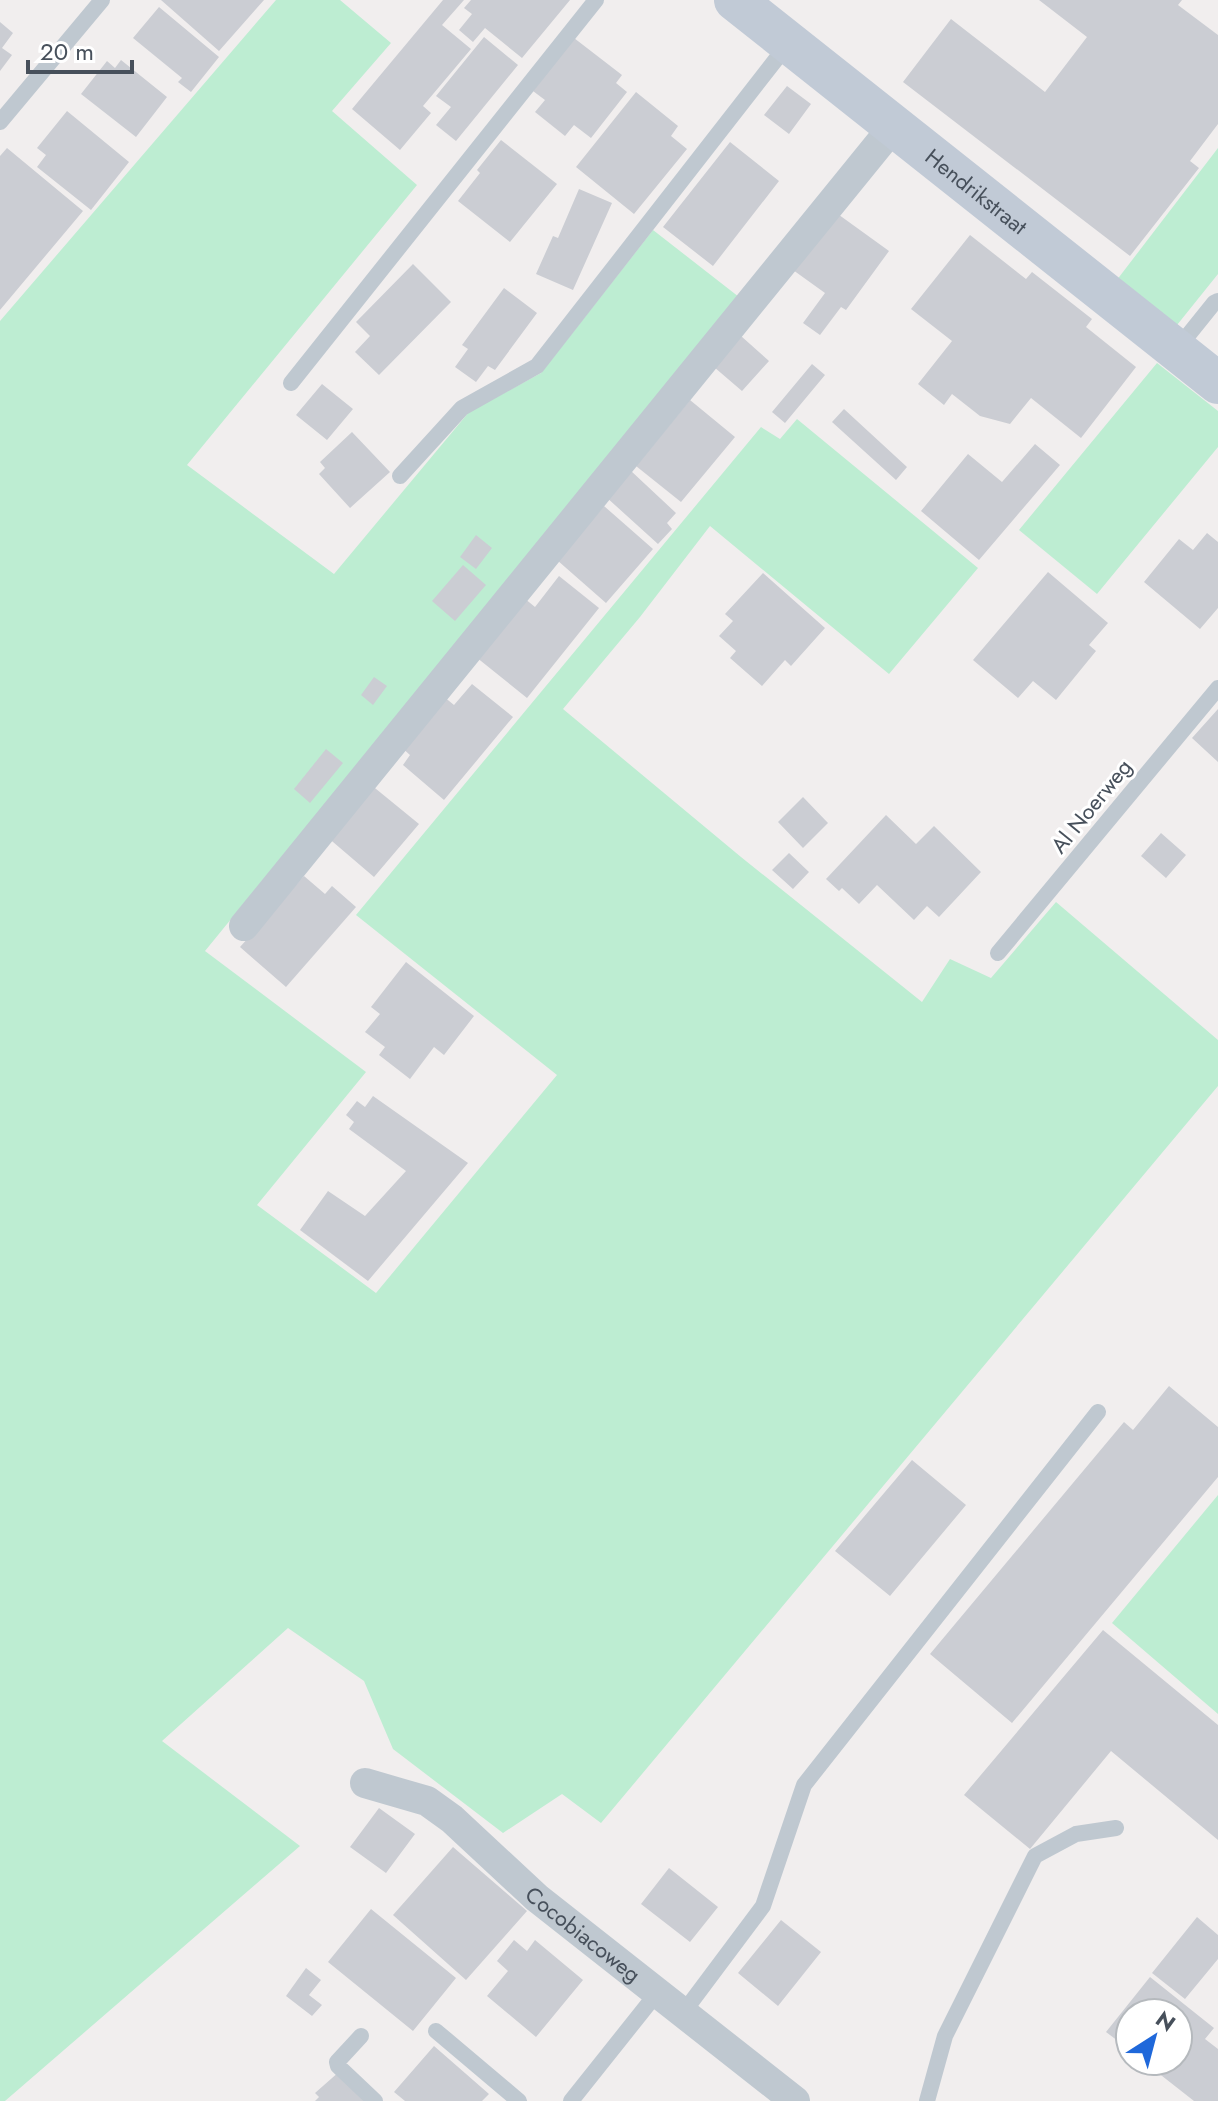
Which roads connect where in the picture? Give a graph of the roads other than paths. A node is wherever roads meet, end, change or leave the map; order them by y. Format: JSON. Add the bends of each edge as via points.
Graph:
{"nodes":[{"id":1,"x":102,"y":0,"type":"edge"},
{"id":2,"x":596,"y":0,"type":"edge"},
{"id":3,"x":735,"y":0,"type":"edge"},
{"id":4,"x":789,"y":43,"type":"junction"},
{"id":5,"x":0,"y":122,"type":"edge"},
{"id":6,"x":893,"y":127,"type":"junction"},
{"id":7,"x":1218,"y":301,"type":"edge"},
{"id":8,"x":1176,"y":350,"type":"junction"},
{"id":9,"x":291,"y":383,"type":"dead end"},
{"id":10,"x":1218,"y":383,"type":"edge"},
{"id":11,"x":400,"y":476,"type":"dead end"},
{"id":12,"x":1218,"y":688,"type":"edge"},
{"id":13,"x":244,"y":926,"type":"dead end"},
{"id":14,"x":998,"y":953,"type":"dead end"},
{"id":15,"x":1098,"y":1412,"type":"dead end"},
{"id":16,"x":365,"y":1783,"type":"dead end"},
{"id":17,"x":1116,"y":1828,"type":"dead end"},
{"id":18,"x":657,"y":1993,"type":"junction"},
{"id":19,"x":683,"y":2013,"type":"junction"},
{"id":20,"x":436,"y":2031,"type":"dead end"},
{"id":21,"x":361,"y":2036,"type":"dead end"},
{"id":22,"x":375,"y":2101,"type":"edge"},
{"id":23,"x":519,"y":2101,"type":"edge"},
{"id":24,"x":571,"y":2101,"type":"edge"},
{"id":25,"x":795,"y":2101,"type":"edge"},
{"id":26,"x":927,"y":2101,"type":"edge"}],
"edges":[{"from":1,"to":5,"type":"lane"},
{"from":2,"to":9,"type":"lane"},
{"from":3,"to":4,"type":"street","name":"Hendrikstraat"},
{"from":4,"to":6,"type":"street","name":"Hendrikstraat"},
{"from":4,"to":11,"type":"lane","via":[[537,366],[462,408]]},
{"from":6,"to":8,"type":"street","name":"Hendrikstraat"},
{"from":6,"to":13,"type":"street"},
{"from":7,"to":8,"type":"lane"},
{"from":8,"to":10,"type":"street","name":"Hendrikstraat"},
{"from":12,"to":14,"type":"lane","name":"Al Noerweg"},
{"from":15,"to":19,"type":"lane","via":[[804,1785],[763,1906]]},
{"from":16,"to":18,"type":"street","name":"Cocobiacoweg","via":[[427,1801]]},
{"from":17,"to":26,"type":"lane","via":[[1076,1834],[1035,1856],[945,2036]]},
{"from":18,"to":19,"type":"street","name":"Cocobiacoweg"},
{"from":18,"to":24,"type":"lane"},
{"from":19,"to":25,"type":"street","name":"Cocobiacoweg"},
{"from":20,"to":23,"type":"lane"},
{"from":21,"to":22,"type":"lane","via":[[337,2062]]}]}
